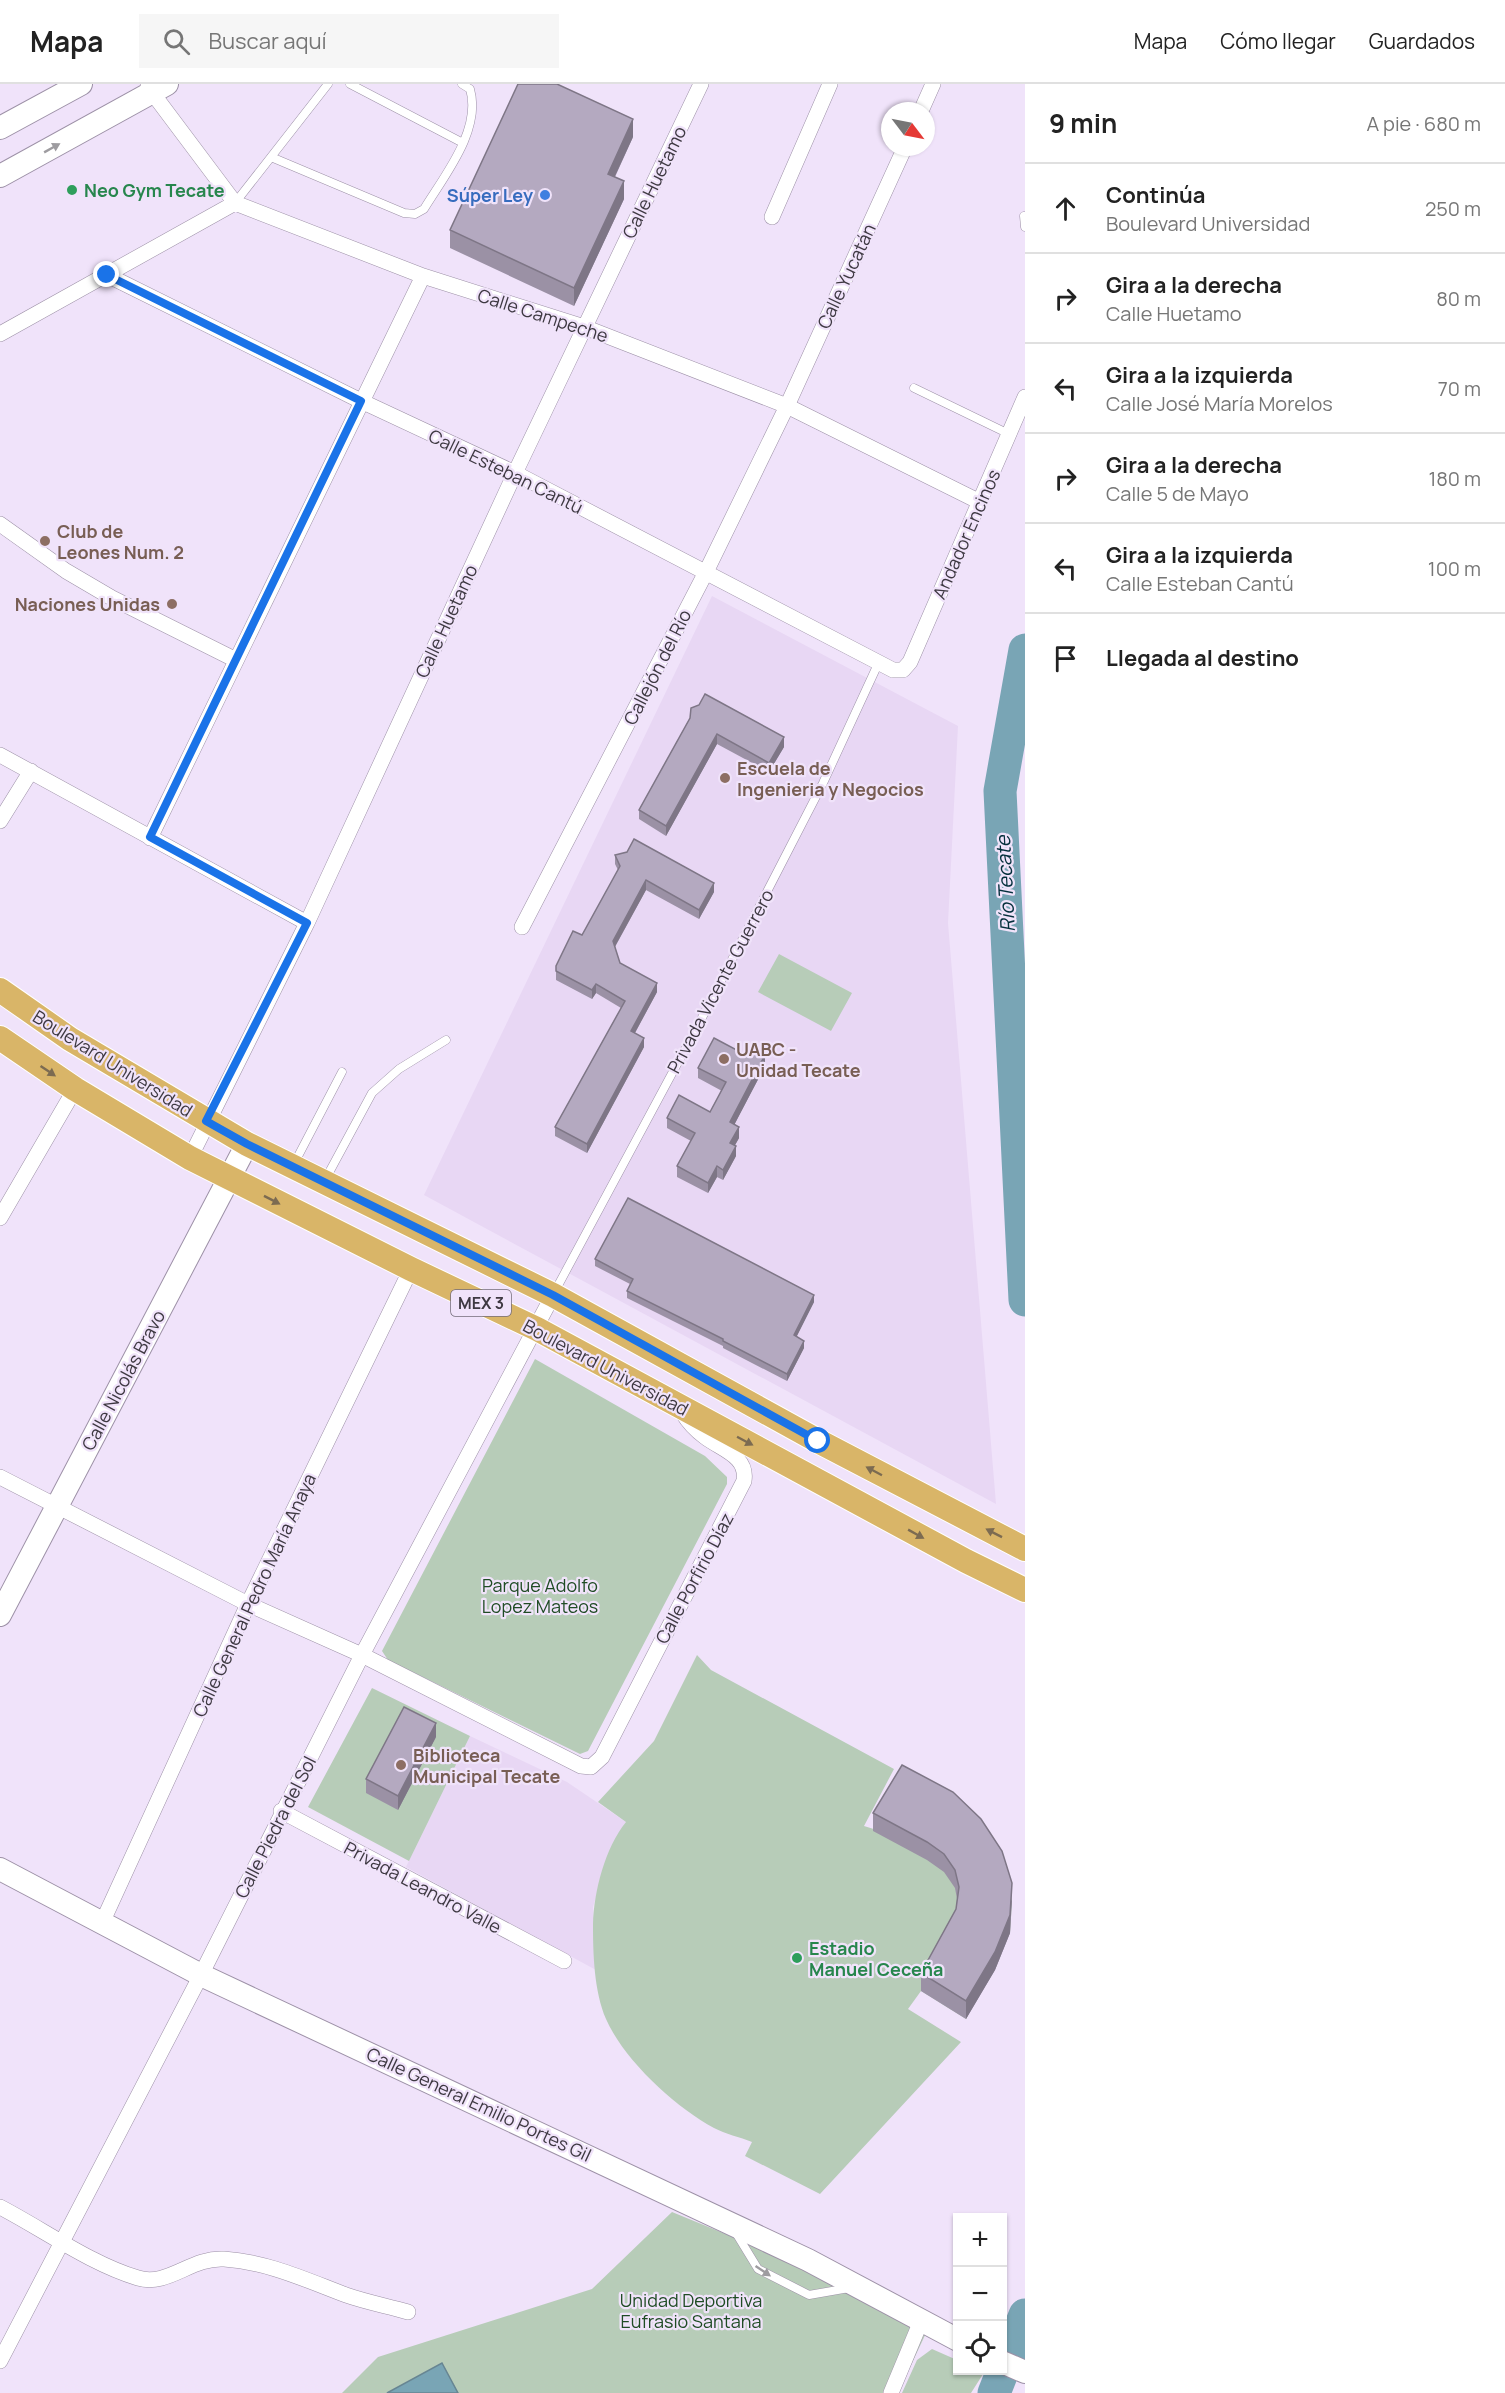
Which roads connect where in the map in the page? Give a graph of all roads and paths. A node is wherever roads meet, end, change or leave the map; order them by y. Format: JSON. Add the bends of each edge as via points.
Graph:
{"nodes":[{"id":1,"x":81,"y":84,"type":"edge"},
{"id":2,"x":328,"y":84,"type":"edge"},
{"id":3,"x":350,"y":84,"type":"edge"},
{"id":4,"x":462,"y":84,"type":"edge"},
{"id":5,"x":701,"y":84,"type":"edge"},
{"id":6,"x":830,"y":84,"type":"edge"},
{"id":7,"x":933,"y":84,"type":"edge"},
{"id":8,"x":155,"y":87,"type":"edge"},
{"id":9,"x":925,"y":102,"type":"edge"},
{"id":10,"x":0,"y":128,"type":"edge"},
{"id":11,"x":463,"y":143,"type":"junction"},
{"id":12,"x":901,"y":156,"type":"edge"},
{"id":13,"x":271,"y":157,"type":"junction"},
{"id":14,"x":0,"y":176,"type":"edge"},
{"id":15,"x":235,"y":203,"type":"junction"},
{"id":16,"x":1024,"y":216,"type":"edge"},
{"id":17,"x":772,"y":217,"type":"dead end"},
{"id":18,"x":1025,"y":226,"type":"edge"},
{"id":19,"x":107,"y":275,"type":"junction"},
{"id":20,"x":423,"y":276,"type":"junction"},
{"id":21,"x":584,"y":327,"type":"junction"},
{"id":22,"x":0,"y":334,"type":"edge"},
{"id":23,"x":914,"y":388,"type":"dead end"},
{"id":24,"x":1025,"y":397,"type":"edge"},
{"id":25,"x":361,"y":401,"type":"junction"},
{"id":26,"x":787,"y":406,"type":"junction"},
{"id":27,"x":1009,"y":434,"type":"junction"},
{"id":28,"x":515,"y":473,"type":"junction"},
{"id":29,"x":980,"y":502,"type":"junction"},
{"id":30,"x":0,"y":524,"type":"edge"},
{"id":31,"x":706,"y":572,"type":"junction"},
{"id":32,"x":236,"y":660,"type":"junction"},
{"id":33,"x":878,"y":664,"type":"junction"},
{"id":34,"x":903,"y":670,"type":"joint"},
{"id":35,"x":0,"y":755,"type":"edge"},
{"id":36,"x":31,"y":771,"type":"junction"},
{"id":37,"x":0,"y":821,"type":"edge"},
{"id":38,"x":150,"y":837,"type":"junction"},
{"id":39,"x":307,"y":923,"type":"junction"},
{"id":40,"x":522,"y":927,"type":"dead end"},
{"id":41,"x":0,"y":990,"type":"edge"},
{"id":42,"x":0,"y":1038,"type":"edge"},
{"id":43,"x":446,"y":1040,"type":"dead end"},
{"id":44,"x":342,"y":1072,"type":"dead end"},
{"id":45,"x":75,"y":1089,"type":"junction"},
{"id":46,"x":206,"y":1121,"type":"junction"},
{"id":47,"x":247,"y":1144,"type":"junction"},
{"id":48,"x":190,"y":1158,"type":"junction"},
{"id":49,"x":292,"y":1166,"type":"junction"},
{"id":50,"x":230,"y":1179,"type":"junction"},
{"id":51,"x":324,"y":1182,"type":"junction"},
{"id":52,"x":0,"y":1218,"type":"edge"},
{"id":53,"x":411,"y":1269,"type":"junction"},
{"id":54,"x":553,"y":1295,"type":"junction"},
{"id":55,"x":537,"y":1329,"type":"junction"},
{"id":56,"x":676,"y":1404,"type":"junction"},
{"id":57,"x":0,"y":1477,"type":"edge"},
{"id":58,"x":57,"y":1506,"type":"junction"},
{"id":59,"x":1025,"y":1549,"type":"edge"},
{"id":60,"x":1025,"y":1590,"type":"edge"},
{"id":61,"x":248,"y":1604,"type":"junction"},
{"id":62,"x":0,"y":1615,"type":"edge"},
{"id":63,"x":362,"y":1655,"type":"junction"},
{"id":64,"x":281,"y":1811,"type":"junction"},
{"id":65,"x":0,"y":1869,"type":"edge"},
{"id":66,"x":102,"y":1923,"type":"junction"},
{"id":67,"x":564,"y":1961,"type":"dead end"},
{"id":68,"x":201,"y":1976,"type":"junction"},
{"id":69,"x":0,"y":2208,"type":"edge"},
{"id":70,"x":731,"y":2224,"type":"junction"},
{"id":71,"x":61,"y":2241,"type":"junction"},
{"id":72,"x":856,"y":2286,"type":"junction"},
{"id":73,"x":408,"y":2312,"type":"dead end"},
{"id":74,"x":921,"y":2321,"type":"junction"},
{"id":75,"x":953,"y":2338,"type":"edge"},
{"id":76,"x":0,"y":2361,"type":"edge"},
{"id":77,"x":1007,"y":2364,"type":"edge"},
{"id":78,"x":1025,"y":2372,"type":"edge"},
{"id":79,"x":891,"y":2393,"type":"edge"}],
"edges":[{"from":1,"to":10,"type":"street"},
{"from":2,"to":13,"type":"lane"},
{"from":3,"to":11,"type":"lane"},
{"from":4,"to":11,"type":"lane","via":[[470,90],[474,101]]},
{"from":5,"to":21,"type":"street","name":"Calle Huetamo"},
{"from":6,"to":17,"type":"street"},
{"from":7,"to":9,"type":"street"},
{"from":14,"to":8,"type":"street","one_way":true},
{"from":8,"to":15,"type":"street"},
{"from":11,"to":13,"type":"lane","via":[[424,209],[415,214],[404,213]]},
{"from":12,"to":26,"type":"street","name":"Calle Yucatán"},
{"from":13,"to":15,"type":"lane"},
{"from":15,"to":19,"type":"street"},
{"from":15,"to":20,"type":"street","name":"Calle Campeche"},
{"from":16,"to":18,"type":"lane"},
{"from":19,"to":22,"type":"street"},
{"from":19,"to":25,"type":"street","name":"Calle Esteban Cantú"},
{"from":20,"to":21,"type":"street","name":"Calle Campeche"},
{"from":20,"to":25,"type":"street"},
{"from":21,"to":26,"type":"street","name":"Calle Campeche"},
{"from":21,"to":28,"type":"street","name":"Calle Huetamo"},
{"from":23,"to":27,"type":"lane"},
{"from":24,"to":27,"type":"street","name":"Andador Encinos"},
{"from":25,"to":28,"type":"street","name":"Calle Esteban Cantú"},
{"from":25,"to":32,"type":"street"},
{"from":26,"to":29,"type":"street","name":"Calle Campeche"},
{"from":26,"to":31,"type":"street","name":"Callejón del Río"},
{"from":27,"to":29,"type":"street","name":"Andador Encinos"},
{"from":28,"to":31,"type":"street","name":"Calle Esteban Cantú"},
{"from":28,"to":39,"type":"street","name":"Calle Huetamo"},
{"from":29,"to":34,"type":"street","name":"Andador Encinos","via":[[910,662]]},
{"from":30,"to":32,"type":"street","via":[[112,598]]},
{"from":31,"to":33,"type":"street","name":"Calle Esteban Cantú"},
{"from":31,"to":40,"type":"street","name":"Callejón del Río"},
{"from":32,"to":38,"type":"street"},
{"from":33,"to":34,"type":"street","name":"Calle Esteban Cantú"},
{"from":33,"to":54,"type":"lane","name":"Privada Vicente Guerrero","via":[[807,814]]},
{"from":35,"to":36,"type":"street"},
{"from":36,"to":37,"type":"street"},
{"from":36,"to":38,"type":"street"},
{"from":38,"to":39,"type":"street"},
{"from":39,"to":46,"type":"street","name":"Calle Huetamo"},
{"from":41,"to":46,"type":"main road","name":"Boulevard Universidad","number":"MEX 3","via":[[70,1039]]},
{"from":42,"to":45,"type":"main road","name":"Boulevard Universidad","number":"MEX 3","one_way":true},
{"from":43,"to":51,"type":"lane","via":[[399,1069],[372,1093]]},
{"from":44,"to":49,"type":"lane"},
{"from":45,"to":48,"type":"main road","name":"Boulevard Universidad","number":"MEX 3"},
{"from":45,"to":52,"type":"street"},
{"from":46,"to":47,"type":"main road","name":"Boulevard Universidad","number":"MEX 3"},
{"from":46,"to":48,"type":"street","name":"Calle Huetamo"},
{"from":47,"to":49,"type":"main road","name":"Boulevard Universidad","number":"MEX 3"},
{"from":47,"to":50,"type":"street","name":"Calle Nicolás Bravo"},
{"from":48,"to":50,"type":"main road","name":"Boulevard Universidad","number":"MEX 3"},
{"from":49,"to":51,"type":"main road","name":"Boulevard Universidad","number":"MEX 3"},
{"from":50,"to":53,"type":"main road","name":"Boulevard Universidad","number":"MEX 3","one_way":true},
{"from":50,"to":58,"type":"street","name":"Calle Nicolás Bravo"},
{"from":51,"to":54,"type":"main road","name":"Boulevard Universidad","number":"MEX 3"},
{"from":53,"to":55,"type":"main road","name":"Boulevard Universidad","number":"MEX 3"},
{"from":53,"to":61,"type":"street","name":"Calle General Pedro María Anaya"},
{"from":54,"to":55,"type":"street","name":"Calle Piedra del Sol"},
{"from":59,"to":54,"type":"main road","name":"Boulevard Universidad","number":"MEX 3","one_way":true},
{"from":55,"to":56,"type":"main road","name":"Boulevard Universidad","number":"MEX 3"},
{"from":55,"to":63,"type":"street","name":"Calle Piedra del Sol"},
{"from":56,"to":60,"type":"main road","name":"Boulevard Universidad","number":"MEX 3","one_way":true},
{"from":56,"to":63,"type":"street","name":"Calle Porfirio Díaz","via":[[689,1424],[705,1438],[737,1457],[743,1464],[744,1481],[602,1757],[591,1767],[581,1766]]},
{"from":57,"to":58,"type":"street"},
{"from":58,"to":61,"type":"street"},
{"from":58,"to":62,"type":"street","name":"Calle Nicolás Bravo"},
{"from":61,"to":63,"type":"street"},
{"from":61,"to":66,"type":"street","name":"Calle General Pedro María Anaya"},
{"from":63,"to":64,"type":"street","name":"Calle Piedra del Sol"},
{"from":64,"to":67,"type":"street","name":"Privada Leandro Valle"},
{"from":64,"to":68,"type":"street","name":"Calle Piedra del Sol"},
{"from":65,"to":66,"type":"street","name":"Calle General Emilio Portes Gil"},
{"from":66,"to":68,"type":"street","name":"Calle General Emilio Portes Gil"},
{"from":68,"to":70,"type":"street","name":"Calle General Emilio Portes Gil"},
{"from":68,"to":71,"type":"street","name":"Calle Piedra del Sol"},
{"from":69,"to":71,"type":"street"},
{"from":70,"to":72,"type":"street","name":"Calle General Emilio Portes Gil"},
{"from":70,"to":72,"type":"lane","one_way":true,"via":[[762,2272],[812,2296]]},
{"from":71,"to":73,"type":"street","via":[[151,2281],[194,2262],[222,2258],[297,2275],[347,2295]]},
{"from":71,"to":76,"type":"street","name":"Calle Piedra del Sol"},
{"from":72,"to":74,"type":"street","name":"Calle General Emilio Portes Gil"},
{"from":74,"to":75,"type":"street","name":"Calle General Emilio Portes Gil"},
{"from":74,"to":79,"type":"street"},
{"from":77,"to":78,"type":"street"}]}
